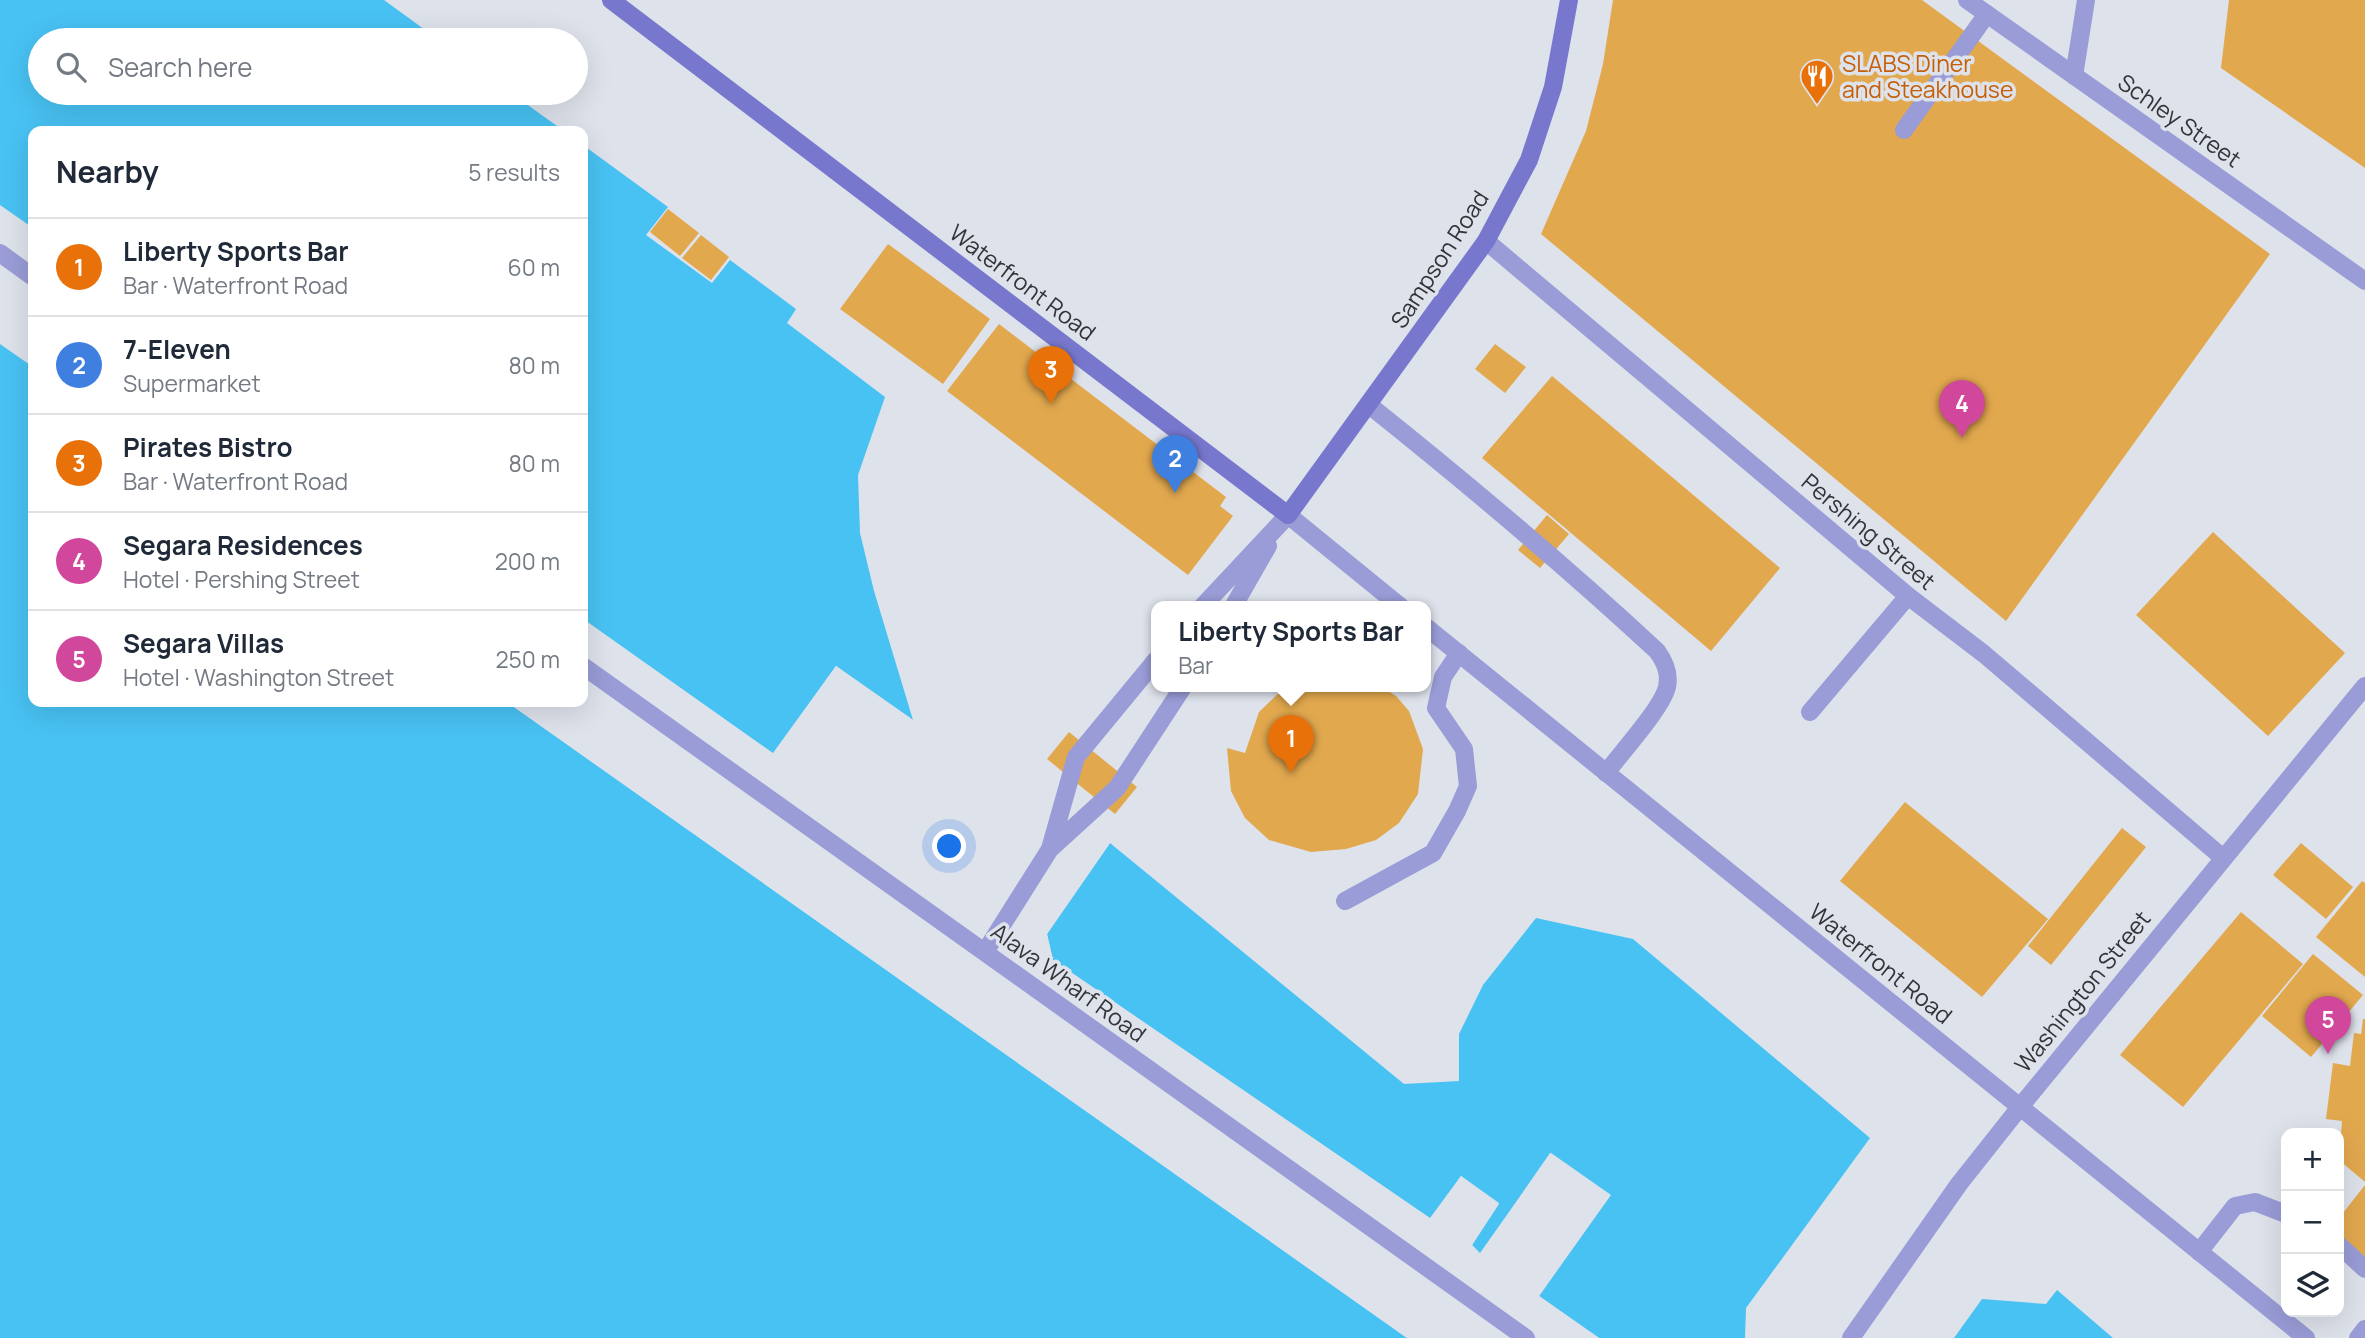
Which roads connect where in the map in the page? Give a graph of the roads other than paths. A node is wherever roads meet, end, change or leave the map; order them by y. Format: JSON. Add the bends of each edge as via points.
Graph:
{"nodes":[{"id":1,"x":611,"y":0,"type":"edge"},
{"id":2,"x":1569,"y":0,"type":"edge"},
{"id":3,"x":1966,"y":0,"type":"edge"},
{"id":4,"x":2086,"y":0,"type":"edge"},
{"id":5,"x":1987,"y":14,"type":"junction"},
{"id":6,"x":2074,"y":75,"type":"junction"},
{"id":7,"x":1904,"y":130,"type":"dead end"},
{"id":8,"x":1486,"y":241,"type":"junction"},
{"id":9,"x":0,"y":253,"type":"edge"},
{"id":10,"x":28,"y":273,"type":"edge"},
{"id":11,"x":2365,"y":281,"type":"edge"},
{"id":12,"x":1369,"y":405,"type":"junction"},
{"id":13,"x":1286,"y":518,"type":"junction"},
{"id":14,"x":1909,"y":596,"type":"junction"},
{"id":15,"x":1208,"y":601,"type":"edge"},
{"id":16,"x":1237,"y":601,"type":"edge"},
{"id":17,"x":1393,"y":601,"type":"edge"},
{"id":18,"x":1431,"y":630,"type":"edge"},
{"id":19,"x":1459,"y":653,"type":"junction"},
{"id":20,"x":1151,"y":666,"type":"edge"},
{"id":21,"x":588,"y":670,"type":"edge"},
{"id":22,"x":2365,"y":686,"type":"edge"},
{"id":23,"x":1180,"y":692,"type":"edge"},
{"id":24,"x":1810,"y":712,"type":"dead end"},
{"id":25,"x":1606,"y":773,"type":"junction"},
{"id":26,"x":1051,"y":849,"type":"junction"},
{"id":27,"x":2222,"y":858,"type":"junction"},
{"id":28,"x":1345,"y":901,"type":"dead end"},
{"id":29,"x":985,"y":951,"type":"junction"},
{"id":30,"x":2020,"y":1107,"type":"junction"},
{"id":31,"x":2281,"y":1212,"type":"edge"},
{"id":32,"x":2344,"y":1250,"type":"edge"},
{"id":33,"x":2199,"y":1252,"type":"junction"},
{"id":34,"x":2365,"y":1269,"type":"edge"},
{"id":35,"x":2365,"y":1329,"type":"edge"},
{"id":36,"x":1526,"y":1338,"type":"edge"},
{"id":37,"x":1851,"y":1338,"type":"edge"},
{"id":38,"x":2306,"y":1338,"type":"edge"},
{"id":39,"x":2358,"y":1338,"type":"edge"}],
"edges":[{"from":1,"to":13,"type":"main road","name":"Waterfront Road"},
{"from":2,"to":8,"type":"main road","name":"Sampson Road","via":[[1553,87],[1529,160]]},
{"from":3,"to":5,"type":"street","name":"Schley Street"},
{"from":4,"to":6,"type":"street"},
{"from":5,"to":6,"type":"street","name":"Schley Street"},
{"from":5,"to":7,"type":"street"},
{"from":6,"to":11,"type":"street","name":"Schley Street"},
{"from":8,"to":12,"type":"main road","name":"Sampson Road"},
{"from":8,"to":14,"type":"street","name":"Pershing Street"},
{"from":9,"to":10,"type":"street"},
{"from":12,"to":13,"type":"main road","name":"Sampson Road"},
{"from":12,"to":25,"type":"street","via":[[1562,564],[1665,662],[1668,673],[1663,698]]},
{"from":13,"to":15,"type":"street"},
{"from":13,"to":16,"type":"street"},
{"from":13,"to":17,"type":"street","name":"Waterfront Road"},
{"from":14,"to":24,"type":"street"},
{"from":14,"to":27,"type":"street","name":"Pershing Street","via":[[1984,654]]},
{"from":18,"to":19,"type":"street","name":"Waterfront Road"},
{"from":19,"to":25,"type":"street","name":"Waterfront Road"},
{"from":19,"to":28,"type":"street","via":[[1443,677],[1436,708],[1464,749],[1468,786],[1457,811],[1433,853]]},
{"from":20,"to":26,"type":"street","via":[[1076,757]]},
{"from":21,"to":29,"type":"street","name":"Alava Wharf Road"},
{"from":22,"to":27,"type":"street","name":"Washington Street"},
{"from":23,"to":26,"type":"street","via":[[1117,788]]},
{"from":25,"to":30,"type":"street","name":"Waterfront Road"},
{"from":26,"to":29,"type":"street"},
{"from":27,"to":30,"type":"street","name":"Washington Street"},
{"from":29,"to":36,"type":"street","name":"Alava Wharf Road"},
{"from":30,"to":33,"type":"street","name":"Waterfront Road"},
{"from":30,"to":37,"type":"street","name":"Washington Street","via":[[1959,1184]]},
{"from":31,"to":33,"type":"street","via":[[2255,1202],[2235,1206]]},
{"from":32,"to":34,"type":"street"},
{"from":33,"to":38,"type":"street","name":"Waterfront Road"},
{"from":35,"to":39,"type":"street"}]}
